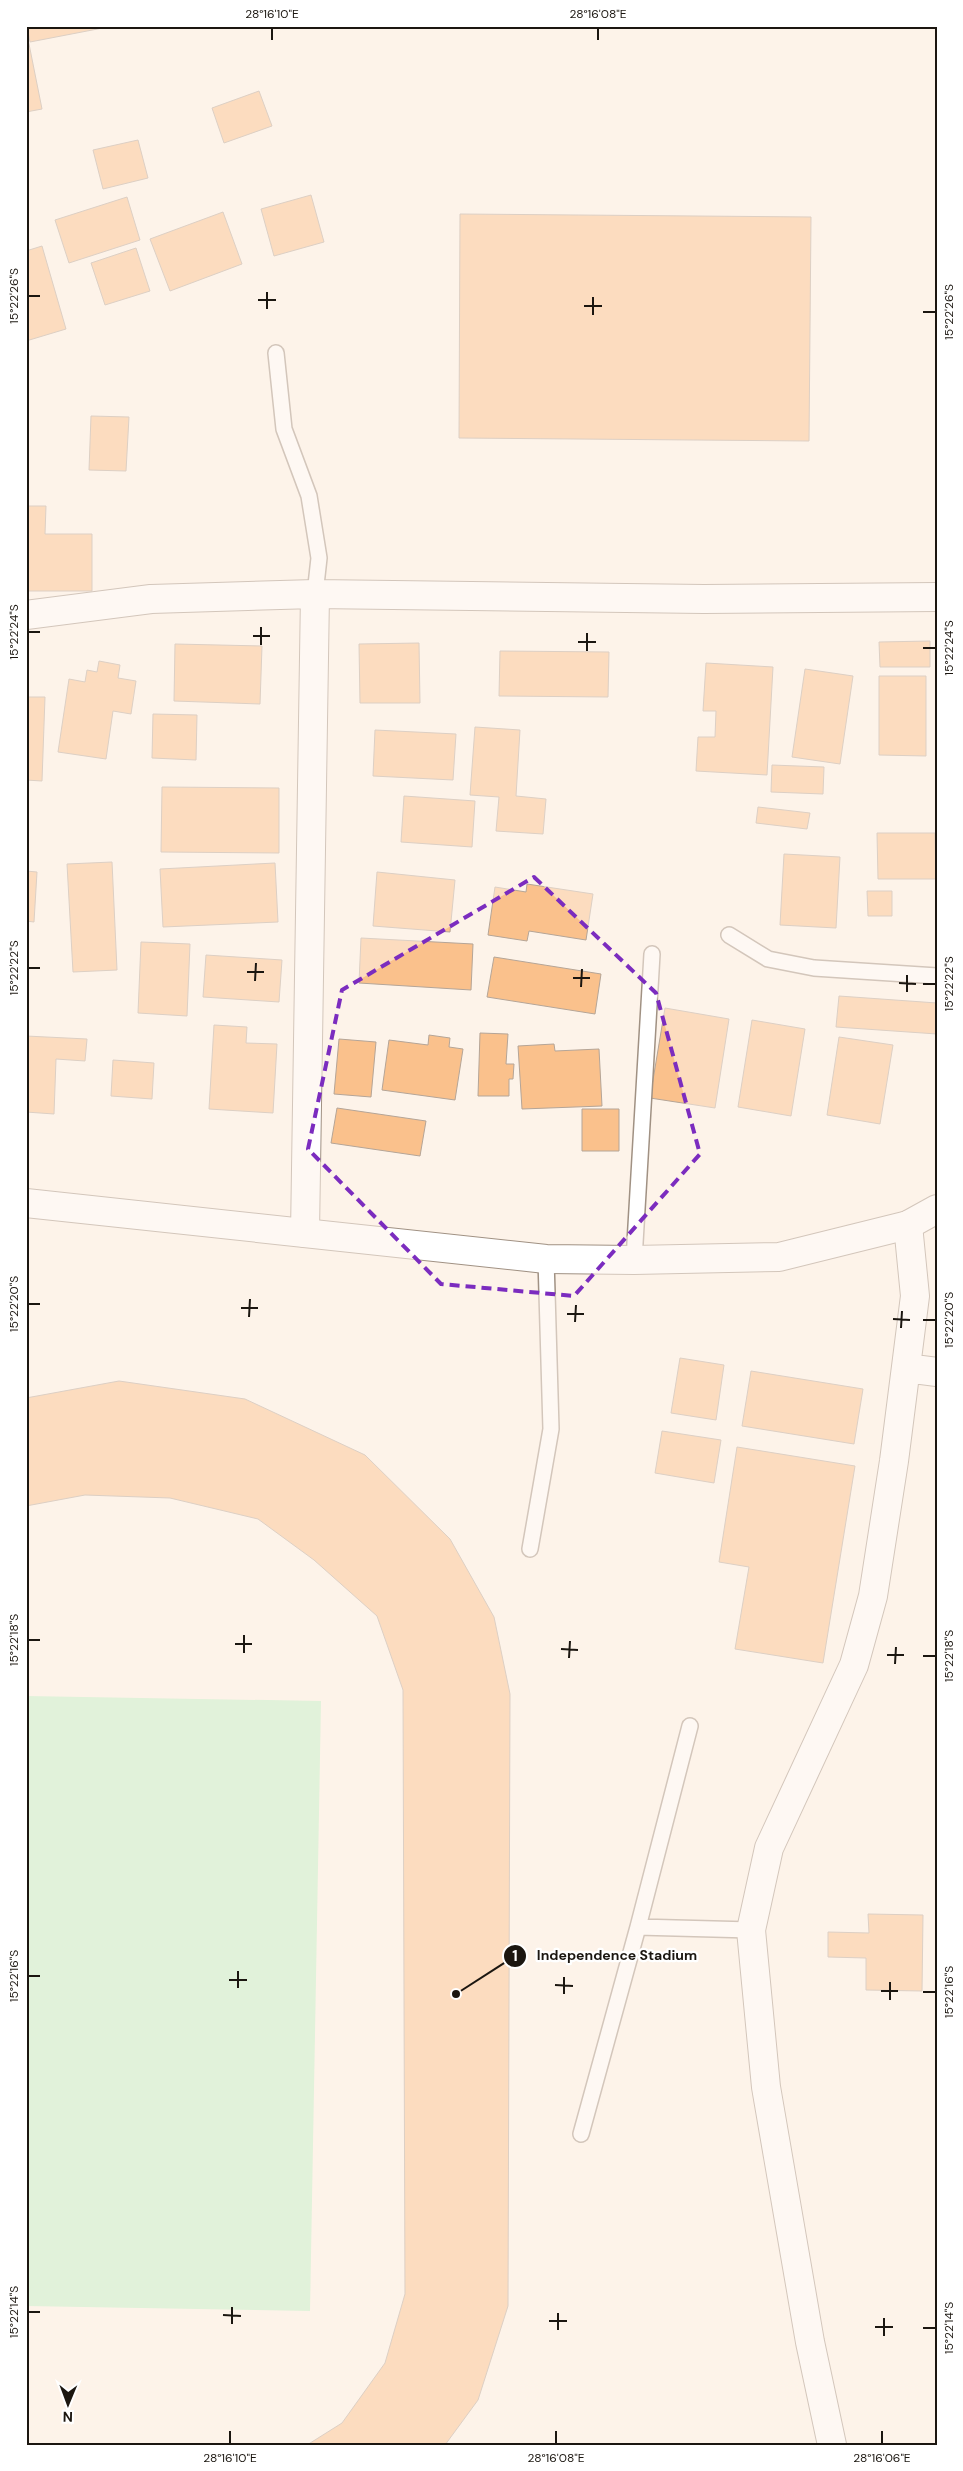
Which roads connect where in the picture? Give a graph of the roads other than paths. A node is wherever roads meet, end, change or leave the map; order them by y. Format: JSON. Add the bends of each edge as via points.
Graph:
{"nodes":[{"id":1,"x":276,"y":353,"type":"dead end"},
{"id":2,"x":314,"y":594,"type":"junction"},
{"id":3,"x":937,"y":598,"type":"edge"},
{"id":4,"x":26,"y":614,"type":"edge"},
{"id":5,"x":729,"y":935,"type":"dead end"},
{"id":6,"x":652,"y":954,"type":"dead end"},
{"id":7,"x":937,"y":976,"type":"edge"},
{"id":8,"x":26,"y":1203,"type":"edge"},
{"id":9,"x":937,"y":1209,"type":"edge"},
{"id":10,"x":908,"y":1225,"type":"junction"},
{"id":11,"x":305,"y":1233,"type":"junction"},
{"id":12,"x":546,"y":1259,"type":"junction"},
{"id":13,"x":634,"y":1260,"type":"junction"},
{"id":14,"x":906,"y":1368,"type":"junction"},
{"id":15,"x":937,"y":1372,"type":"edge"},
{"id":16,"x":530,"y":1550,"type":"dead end"},
{"id":17,"x":690,"y":1726,"type":"dead end"},
{"id":18,"x":638,"y":1927,"type":"junction"},
{"id":19,"x":751,"y":1930,"type":"junction"},
{"id":20,"x":581,"y":2134,"type":"dead end"},
{"id":21,"x":832,"y":2445,"type":"edge"}],
"edges":[{"from":1,"to":2,"type":"lane","via":[[284,429],[309,496],[318,549]]},
{"from":2,"to":3,"type":"street"},
{"from":2,"to":4,"type":"street","via":[[151,599]]},
{"from":2,"to":11,"type":"street"},
{"from":5,"to":7,"type":"lane","via":[[768,958],[805,966]]},
{"from":6,"to":13,"type":"lane"},
{"from":8,"to":11,"type":"street"},
{"from":9,"to":10,"type":"street"},
{"from":10,"to":13,"type":"street","via":[[779,1257]]},
{"from":10,"to":14,"type":"street","via":[[916,1296]]},
{"from":11,"to":12,"type":"street"},
{"from":12,"to":13,"type":"street"},
{"from":12,"to":16,"type":"lane","via":[[551,1430]]},
{"from":14,"to":15,"type":"street"},
{"from":14,"to":19,"type":"street","via":[[871,1605],[854,1665],[768,1848]]},
{"from":17,"to":18,"type":"lane"},
{"from":18,"to":19,"type":"lane"},
{"from":18,"to":20,"type":"lane"},
{"from":19,"to":21,"type":"street","via":[[766,2087],[810,2342]]}]}
